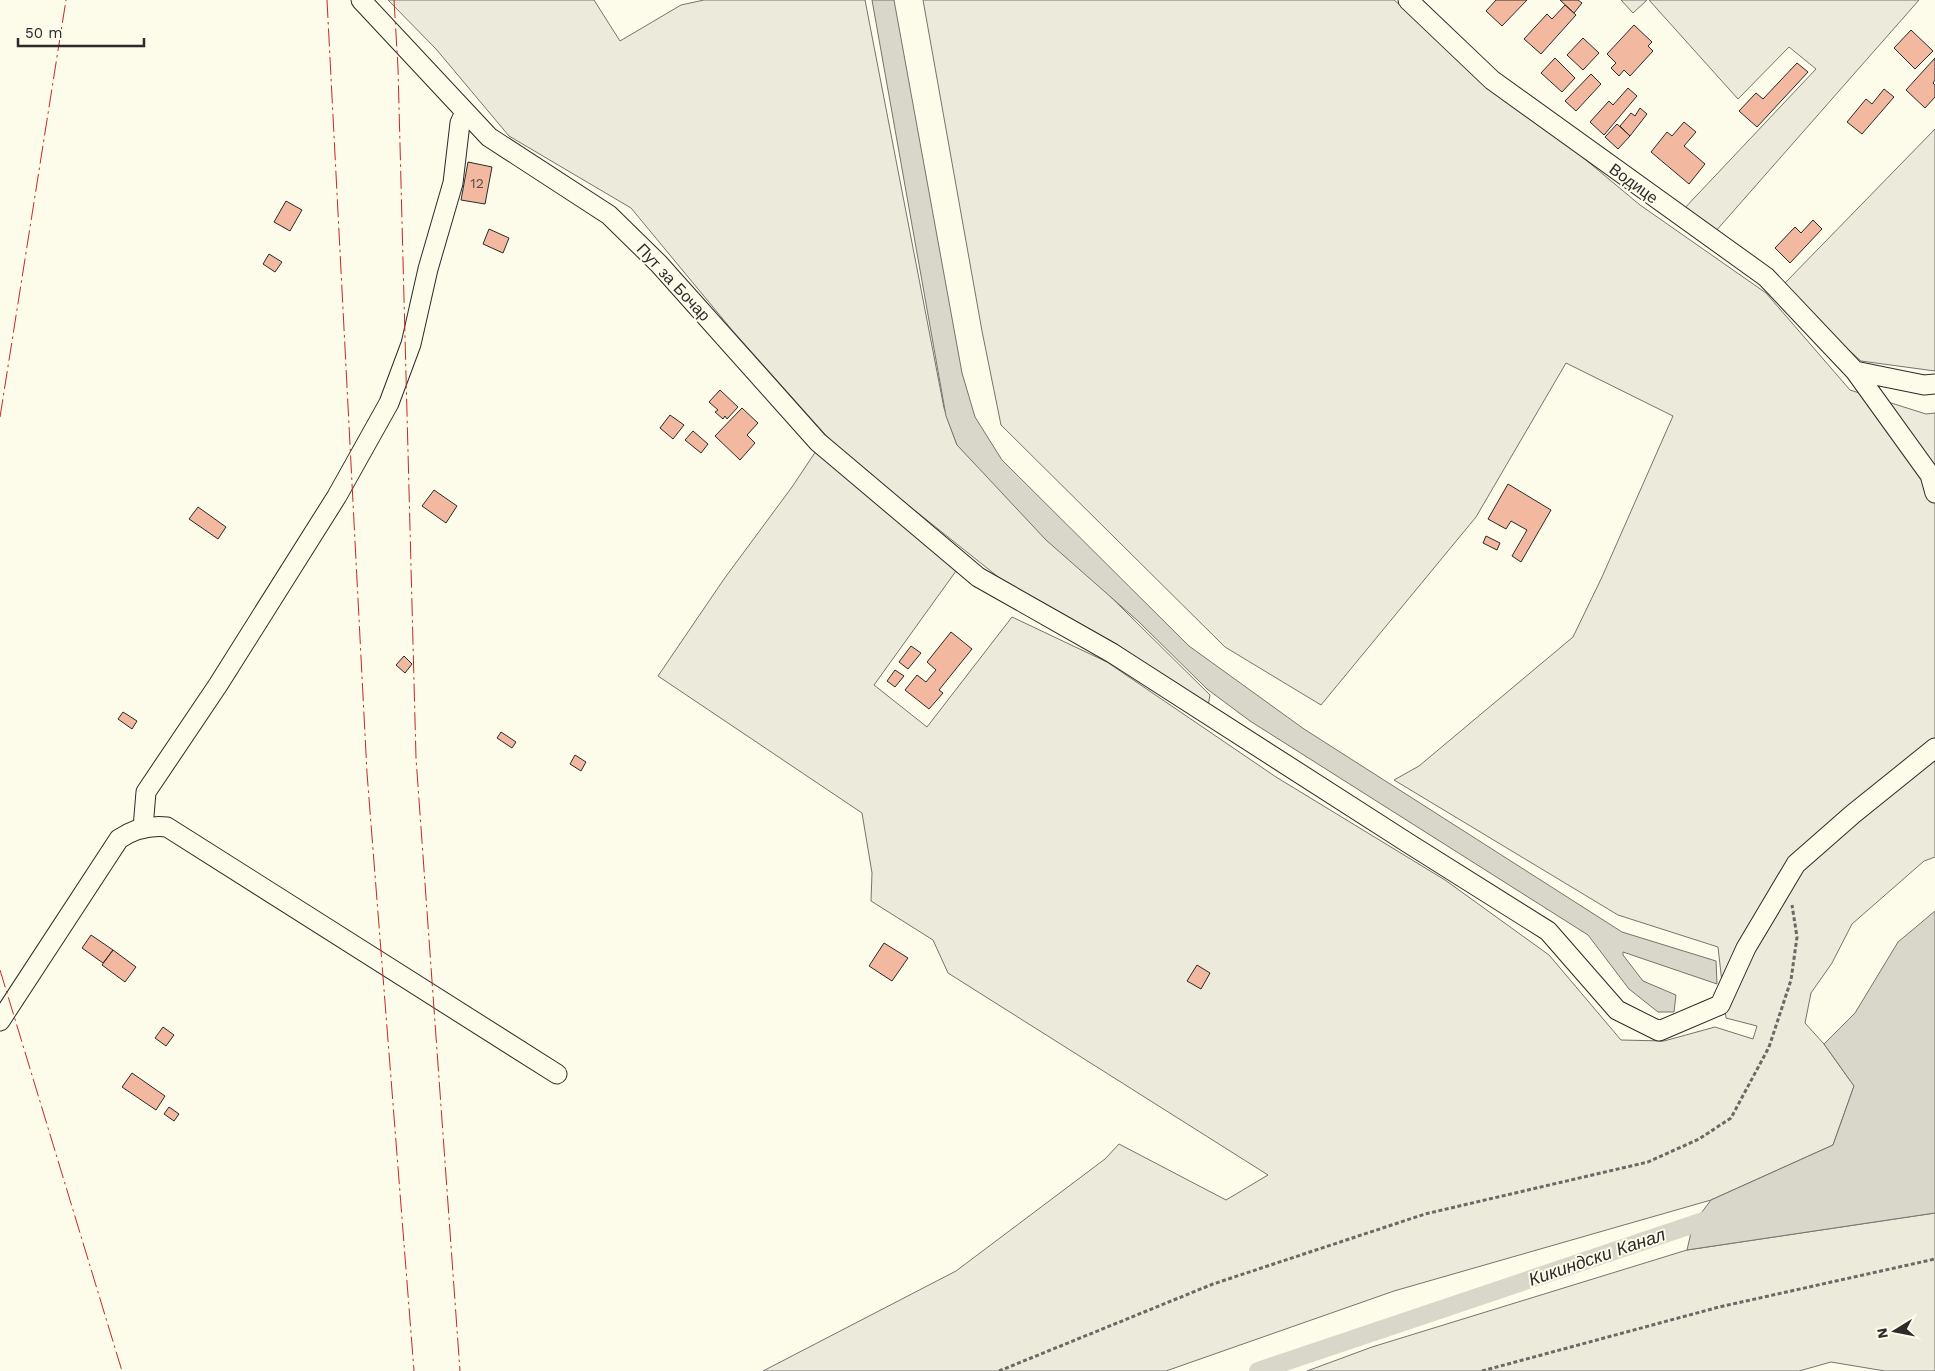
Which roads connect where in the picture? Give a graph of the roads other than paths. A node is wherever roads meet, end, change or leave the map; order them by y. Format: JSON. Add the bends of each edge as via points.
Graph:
{"nodes":[{"id":1,"x":361,"y":0,"type":"edge"},
{"id":2,"x":1408,"y":0,"type":"edge"},
{"id":3,"x":465,"y":112,"type":"junction"},
{"id":4,"x":1855,"y":371,"type":"junction"},
{"id":5,"x":1935,"y":384,"type":"edge"},
{"id":6,"x":1935,"y":493,"type":"edge"},
{"id":7,"x":1935,"y":748,"type":"edge"},
{"id":8,"x":143,"y":828,"type":"junction"},
{"id":9,"x":0,"y":1021,"type":"edge"},
{"id":10,"x":557,"y":1074,"type":"dead end"}],
"edges":[{"from":1,"to":3,"type":"street","name":"Пут за Бочар"},
{"from":2,"to":4,"type":"street","name":"Водице","via":[[1492,80],[1766,277]]},
{"from":3,"to":7,"type":"street","name":"Пут за Бочар","via":[[488,137],[609,215],[659,264],[818,442],[978,577],[1112,653],[1548,931],[1617,1010],[1659,1031],[1720,1005],[1746,948],[1796,864],[1852,814]]},
{"from":3,"to":8,"type":"street","via":[[460,122],[454,183],[428,269],[411,344],[389,403],[332,504],[146,792]]},
{"from":4,"to":5,"type":"street"},
{"from":4,"to":6,"type":"street","name":"Водице","via":[[1930,475]]},
{"from":8,"to":9,"type":"street","via":[[119,839]]},
{"from":8,"to":10,"type":"street","via":[[167,827]]}]}
